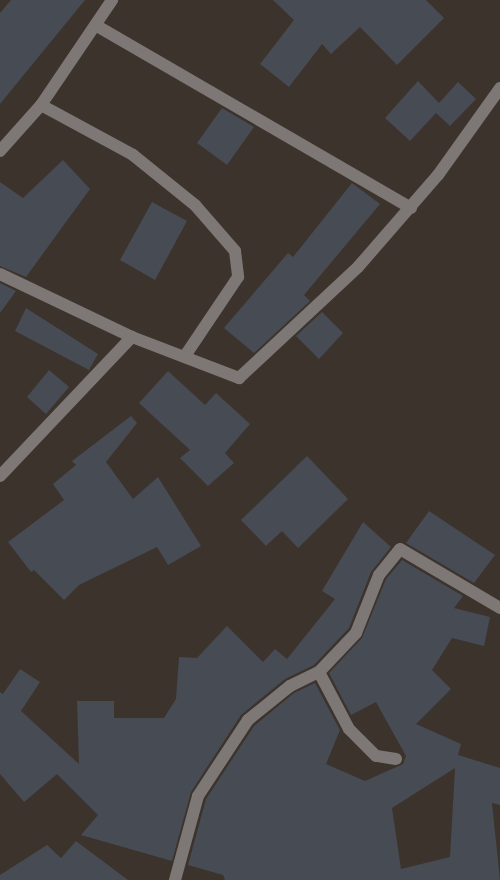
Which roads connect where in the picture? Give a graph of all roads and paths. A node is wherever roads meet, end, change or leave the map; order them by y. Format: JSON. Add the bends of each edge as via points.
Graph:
{"nodes":[{"id":1,"x":112,"y":0,"type":"edge"},
{"id":2,"x":97,"y":26,"type":"junction"},
{"id":3,"x":500,"y":88,"type":"edge"},
{"id":4,"x":40,"y":105,"type":"junction"},
{"id":5,"x":0,"y":151,"type":"edge"},
{"id":6,"x":411,"y":208,"type":"junction"},
{"id":7,"x":0,"y":274,"type":"edge"},
{"id":8,"x":132,"y":337,"type":"junction"},
{"id":9,"x":185,"y":356,"type":"junction"},
{"id":10,"x":0,"y":476,"type":"edge"},
{"id":11,"x":500,"y":608,"type":"edge"},
{"id":12,"x":319,"y":672,"type":"junction"},
{"id":13,"x":396,"y":759,"type":"dead end"},
{"id":14,"x":175,"y":880,"type":"edge"}],
"edges":[{"from":1,"to":2,"type":"street"},
{"from":2,"to":4,"type":"street"},
{"from":2,"to":6,"type":"street"},
{"from":3,"to":6,"type":"street"},
{"from":4,"to":5,"type":"street"},
{"from":4,"to":9,"type":"street","via":[[133,155],[195,206],[234,251],[238,277]]},
{"from":6,"to":9,"type":"street","via":[[358,267],[239,378]]},
{"from":7,"to":8,"type":"street"},
{"from":8,"to":9,"type":"street"},
{"from":8,"to":10,"type":"street"},
{"from":11,"to":12,"type":"street","via":[[400,549],[379,575],[356,633]]},
{"from":12,"to":13,"type":"street","via":[[349,729],[376,756]]},
{"from":12,"to":14,"type":"street","via":[[290,686],[248,720],[198,796]]}]}
